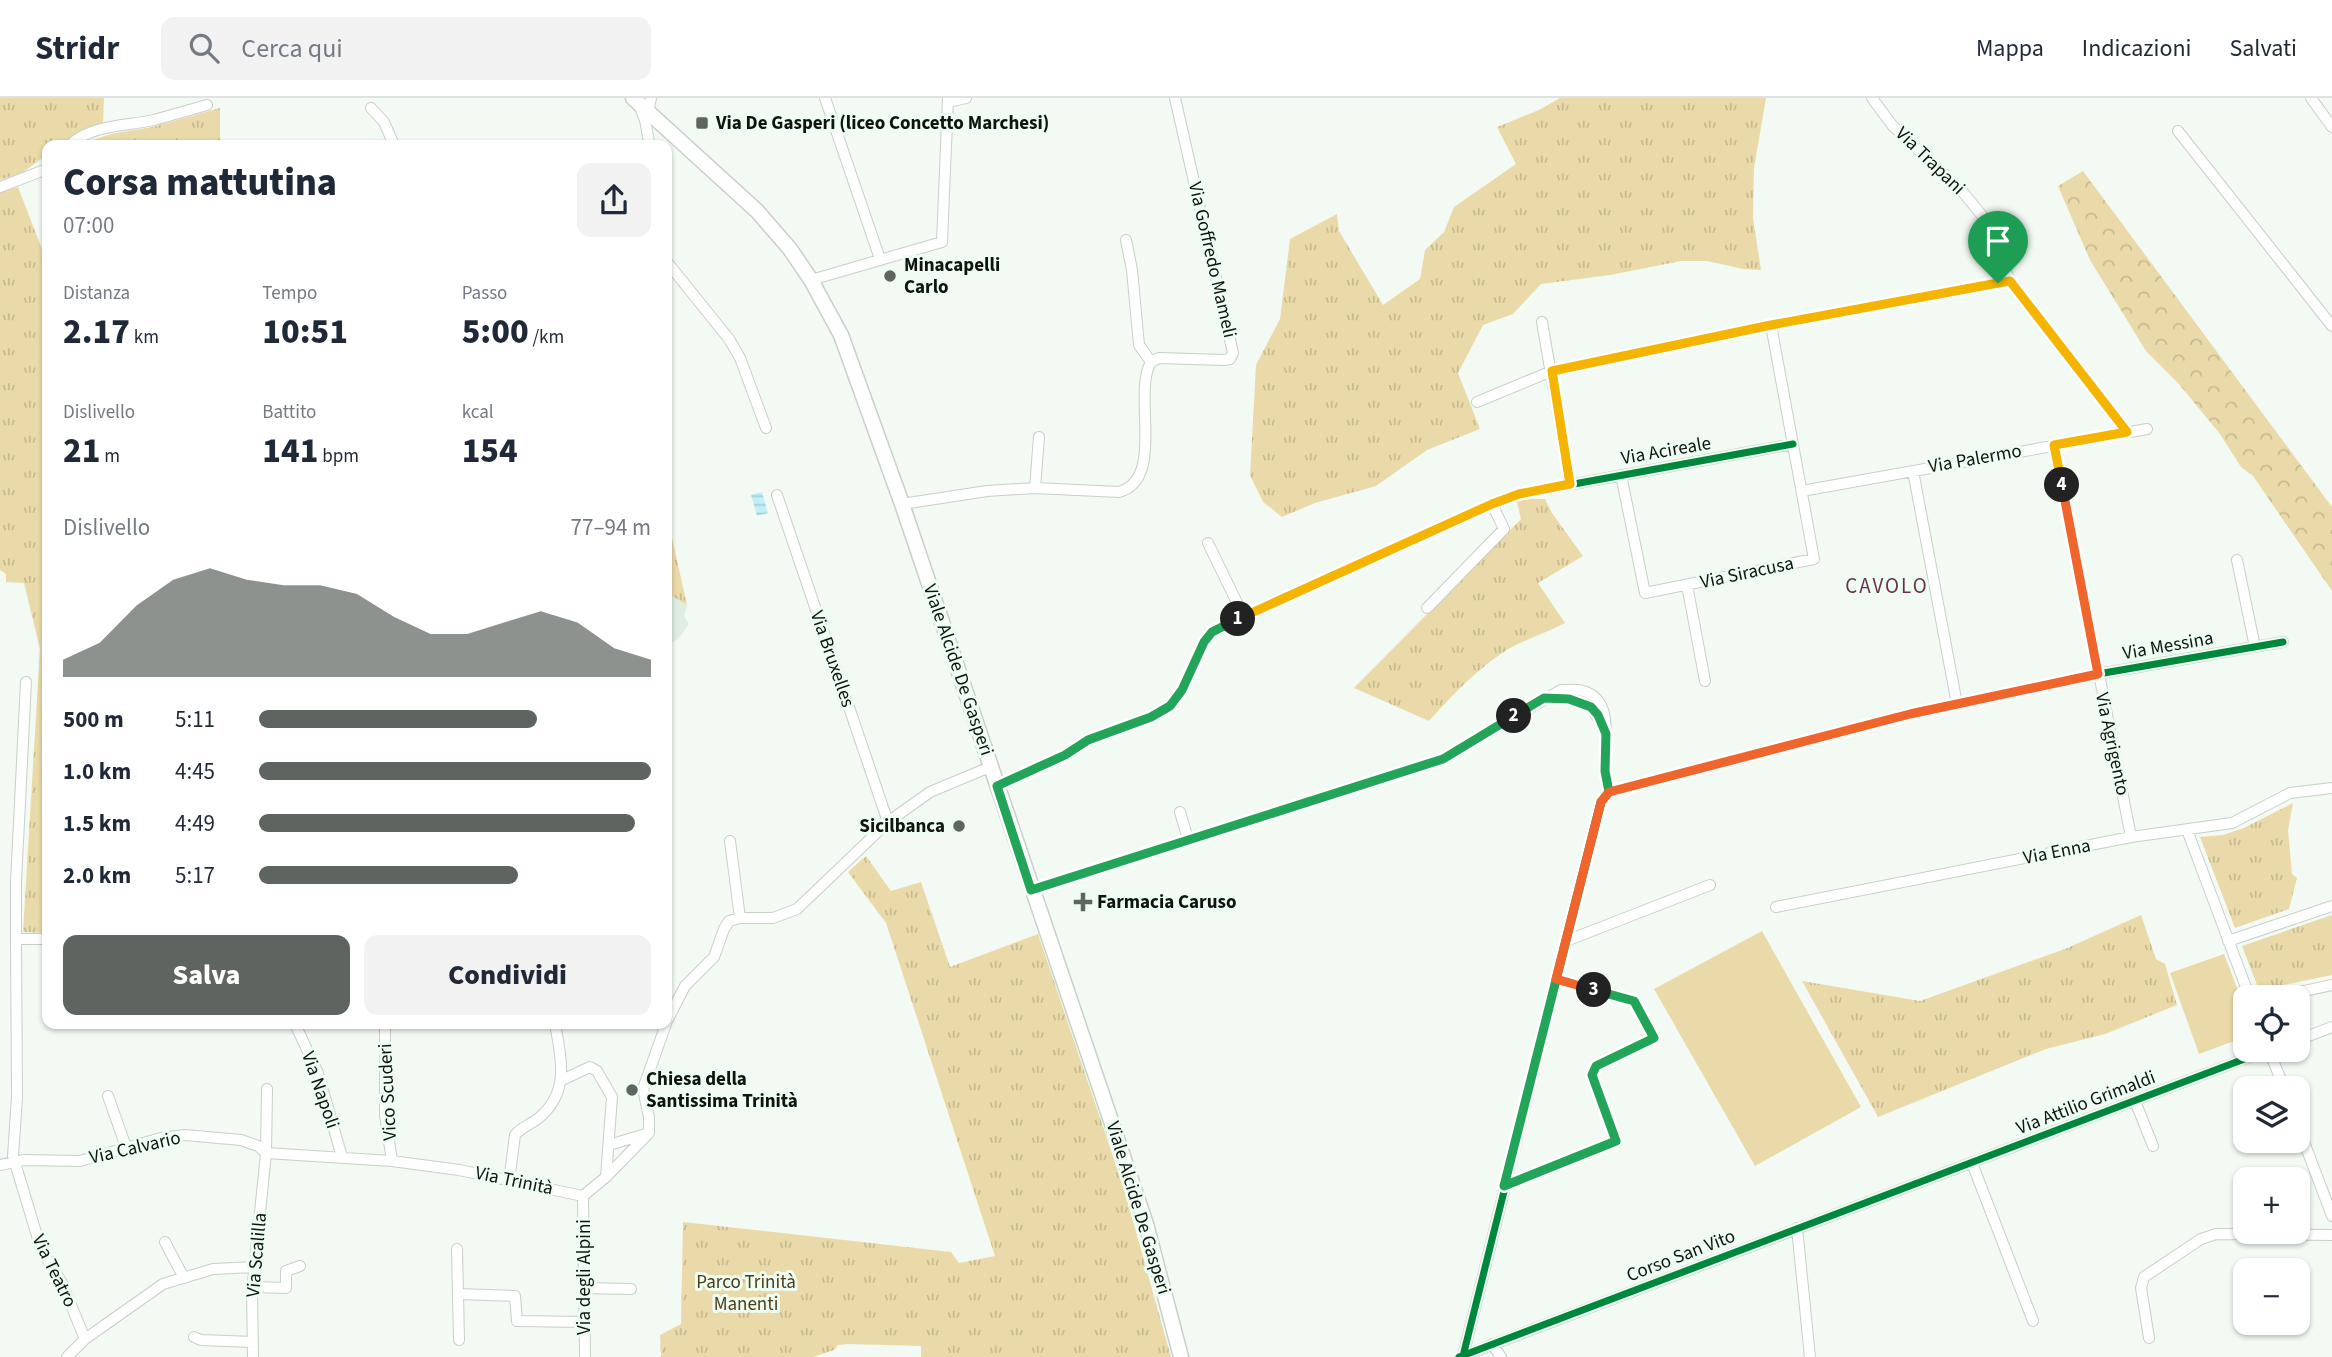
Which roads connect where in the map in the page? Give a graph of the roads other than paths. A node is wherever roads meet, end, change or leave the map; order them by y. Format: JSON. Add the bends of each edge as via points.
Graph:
{"nodes":[{"id":1,"x":625,"y":98,"type":"edge"},
{"id":2,"x":825,"y":98,"type":"edge"},
{"id":3,"x":967,"y":98,"type":"edge"},
{"id":4,"x":1175,"y":98,"type":"edge"},
{"id":5,"x":1872,"y":98,"type":"edge"},
{"id":6,"x":2311,"y":98,"type":"edge"},
{"id":7,"x":948,"y":100,"type":"edge"},
{"id":8,"x":207,"y":105,"type":"dead end"},
{"id":9,"x":646,"y":106,"type":"edge"},
{"id":10,"x":371,"y":108,"type":"dead end"},
{"id":11,"x":2332,"y":127,"type":"edge"},
{"id":12,"x":2178,"y":131,"type":"dead end"},
{"id":13,"x":76,"y":140,"type":"edge"},
{"id":14,"x":392,"y":140,"type":"edge"},
{"id":15,"x":648,"y":140,"type":"edge"},
{"id":16,"x":650,"y":140,"type":"edge"},
{"id":17,"x":42,"y":171,"type":"edge"},
{"id":18,"x":0,"y":187,"type":"edge"},
{"id":19,"x":1126,"y":240,"type":"dead end"},
{"id":20,"x":880,"y":259,"type":"junction"},
{"id":21,"x":672,"y":268,"type":"edge"},
{"id":22,"x":811,"y":280,"type":"junction"},
{"id":23,"x":2010,"y":281,"type":"junction"},
{"id":24,"x":1542,"y":322,"type":"dead end"},
{"id":25,"x":1771,"y":325,"type":"junction"},
{"id":26,"x":2332,"y":326,"type":"edge"},
{"id":27,"x":1151,"y":362,"type":"junction"},
{"id":28,"x":1552,"y":371,"type":"junction"},
{"id":29,"x":1477,"y":402,"type":"dead end"},
{"id":30,"x":766,"y":428,"type":"dead end"},
{"id":31,"x":2147,"y":429,"type":"dead end"},
{"id":32,"x":2127,"y":432,"type":"junction"},
{"id":33,"x":1039,"y":437,"type":"dead end"},
{"id":34,"x":1793,"y":444,"type":"junction"},
{"id":35,"x":2054,"y":445,"type":"junction"},
{"id":36,"x":1913,"y":471,"type":"junction"},
{"id":37,"x":1621,"y":475,"type":"junction"},
{"id":38,"x":1570,"y":484,"type":"junction"},
{"id":39,"x":1035,"y":488,"type":"junction"},
{"id":40,"x":1802,"y":491,"type":"junction"},
{"id":41,"x":777,"y":495,"type":"dead end"},
{"id":42,"x":902,"y":504,"type":"junction"},
{"id":43,"x":1492,"y":504,"type":"junction"},
{"id":44,"x":1208,"y":542,"type":"dead end"},
{"id":45,"x":2237,"y":561,"type":"dead end"},
{"id":46,"x":1687,"y":585,"type":"junction"},
{"id":47,"x":1426,"y":608,"type":"dead end"},
{"id":48,"x":1244,"y":617,"type":"junction"},
{"id":49,"x":2283,"y":642,"type":"dead end"},
{"id":50,"x":2255,"y":647,"type":"junction"},
{"id":51,"x":2098,"y":674,"type":"junction"},
{"id":52,"x":1705,"y":681,"type":"dead end"},
{"id":53,"x":26,"y":682,"type":"dead end"},
{"id":54,"x":1957,"y":704,"type":"junction"},
{"id":55,"x":990,"y":767,"type":"junction"},
{"id":56,"x":997,"y":786,"type":"junction"},
{"id":57,"x":2332,"y":788,"type":"edge"},
{"id":58,"x":1609,"y":792,"type":"junction"},
{"id":59,"x":1180,"y":812,"type":"dead end"},
{"id":60,"x":888,"y":822,"type":"junction"},
{"id":61,"x":2187,"y":830,"type":"junction"},
{"id":62,"x":2131,"y":837,"type":"junction"},
{"id":63,"x":1188,"y":839,"type":"junction"},
{"id":64,"x":730,"y":841,"type":"dead end"},
{"id":65,"x":1710,"y":885,"type":"dead end"},
{"id":66,"x":1031,"y":890,"type":"junction"},
{"id":67,"x":2332,"y":906,"type":"edge"},
{"id":68,"x":1776,"y":908,"type":"dead end"},
{"id":69,"x":740,"y":918,"type":"junction"},
{"id":70,"x":16,"y":939,"type":"junction"},
{"id":71,"x":42,"y":939,"type":"edge"},
{"id":72,"x":1566,"y":940,"type":"junction"},
{"id":73,"x":2228,"y":940,"type":"junction"},
{"id":74,"x":1556,"y":979,"type":"junction"},
{"id":75,"x":2245,"y":985,"type":"edge"},
{"id":76,"x":2332,"y":985,"type":"edge"},
{"id":77,"x":2310,"y":990,"type":"edge"},
{"id":78,"x":672,"y":1011,"type":"edge"},
{"id":79,"x":2332,"y":1027,"type":"edge"},
{"id":80,"x":297,"y":1029,"type":"edge"},
{"id":81,"x":384,"y":1029,"type":"edge"},
{"id":82,"x":556,"y":1029,"type":"edge"},
{"id":83,"x":664,"y":1029,"type":"edge"},
{"id":84,"x":2310,"y":1035,"type":"edge"},
{"id":85,"x":2237,"y":1062,"type":"edge"},
{"id":86,"x":562,"y":1080,"type":"junction"},
{"id":87,"x":267,"y":1089,"type":"dead end"},
{"id":88,"x":108,"y":1096,"type":"dead end"},
{"id":89,"x":2135,"y":1101,"type":"junction"},
{"id":90,"x":649,"y":1133,"type":"junction"},
{"id":91,"x":610,"y":1145,"type":"junction"},
{"id":92,"x":2154,"y":1146,"type":"dead end"},
{"id":93,"x":126,"y":1147,"type":"junction"},
{"id":94,"x":266,"y":1153,"type":"junction"},
{"id":95,"x":2308,"y":1153,"type":"edge"},
{"id":96,"x":342,"y":1157,"type":"junction"},
{"id":97,"x":15,"y":1161,"type":"junction"},
{"id":98,"x":392,"y":1161,"type":"junction"},
{"id":99,"x":1972,"y":1163,"type":"junction"},
{"id":100,"x":0,"y":1165,"type":"edge"},
{"id":101,"x":606,"y":1177,"type":"junction"},
{"id":102,"x":509,"y":1181,"type":"junction"},
{"id":103,"x":1914,"y":1184,"type":"joint"},
{"id":104,"x":1504,"y":1186,"type":"junction"},
{"id":105,"x":583,"y":1196,"type":"junction"},
{"id":106,"x":2332,"y":1216,"type":"edge"},
{"id":107,"x":1797,"y":1228,"type":"junction"},
{"id":108,"x":2332,"y":1235,"type":"edge"},
{"id":109,"x":165,"y":1242,"type":"dead end"},
{"id":110,"x":457,"y":1249,"type":"dead end"},
{"id":111,"x":300,"y":1266,"type":"dead end"},
{"id":112,"x":254,"y":1268,"type":"junction"},
{"id":113,"x":184,"y":1278,"type":"junction"},
{"id":114,"x":253,"y":1287,"type":"junction"},
{"id":115,"x":584,"y":1288,"type":"junction"},
{"id":116,"x":631,"y":1289,"type":"dead end"},
{"id":117,"x":458,"y":1294,"type":"junction"},
{"id":118,"x":2033,"y":1321,"type":"dead end"},
{"id":119,"x":584,"y":1322,"type":"junction"},
{"id":120,"x":194,"y":1337,"type":"dead end"},
{"id":121,"x":2149,"y":1338,"type":"dead end"},
{"id":122,"x":85,"y":1339,"type":"junction"},
{"id":123,"x":459,"y":1339,"type":"dead end"},
{"id":124,"x":253,"y":1342,"type":"junction"},
{"id":125,"x":1492,"y":1344,"type":"junction"},
{"id":126,"x":1461,"y":1356,"type":"edge"},
{"id":127,"x":67,"y":1357,"type":"edge"},
{"id":128,"x":253,"y":1357,"type":"edge"},
{"id":129,"x":584,"y":1357,"type":"edge"},
{"id":130,"x":1181,"y":1357,"type":"edge"},
{"id":131,"x":1501,"y":1357,"type":"edge"},
{"id":132,"x":1810,"y":1357,"type":"edge"}],
"edges":[{"from":1,"to":9,"type":"main road","name":"Viale Alcide De Gasperi"},
{"from":2,"to":20,"type":"street"},
{"from":3,"to":7,"type":"street"},
{"from":4,"to":27,"type":"street","name":"Via Goffredo Mameli","via":[[1233,353],[1224,360],[1159,358]]},
{"from":5,"to":23,"type":"street","name":"Via Trapani","via":[[1892,125],[1984,218]]},
{"from":6,"to":11,"type":"street"},
{"from":7,"to":20,"type":"street","via":[[942,242]]},
{"from":8,"to":13,"type":"street"},
{"from":9,"to":15,"type":"street"},
{"from":9,"to":16,"type":"street"},
{"from":9,"to":22,"type":"main road","name":"Viale Alcide De Gasperi","via":[[757,211]]},
{"from":10,"to":14,"type":"street"},
{"from":12,"to":26,"type":"street"},
{"from":17,"to":18,"type":"street"},
{"from":19,"to":27,"type":"street","via":[[1139,345]]},
{"from":20,"to":22,"type":"street"},
{"from":21,"to":30,"type":"street","via":[[729,339]]},
{"from":22,"to":42,"type":"main road","name":"Viale Alcide De Gasperi","via":[[850,357]]},
{"from":23,"to":25,"type":"street"},
{"from":23,"to":32,"type":"street","name":"Via Trapani"},
{"from":24,"to":28,"type":"street"},
{"from":25,"to":28,"type":"street"},
{"from":25,"to":34,"type":"street","name":"Via Siracusa"},
{"from":27,"to":39,"type":"street","via":[[1144,384],[1143,462],[1134,485],[1119,492]]},
{"from":28,"to":29,"type":"street"},
{"from":28,"to":38,"type":"street"},
{"from":31,"to":32,"type":"street","name":"Via Palermo"},
{"from":32,"to":35,"type":"street","name":"Via Palermo"},
{"from":33,"to":39,"type":"street"},
{"from":34,"to":37,"type":"street","name":"Via Acireale"},
{"from":34,"to":40,"type":"street","name":"Via Siracusa"},
{"from":35,"to":36,"type":"street","name":"Via Palermo"},
{"from":35,"to":51,"type":"street","name":"Via Agrigento"},
{"from":36,"to":40,"type":"street","name":"Via Palermo"},
{"from":36,"to":54,"type":"street"},
{"from":37,"to":38,"type":"street","name":"Via Acireale"},
{"from":37,"to":46,"type":"street","name":"Via Siracusa","via":[[1645,593]]},
{"from":38,"to":43,"type":"street","name":"Via Acireale"},
{"from":39,"to":42,"type":"street"},
{"from":40,"to":46,"type":"street","name":"Via Siracusa","via":[[1814,559]]},
{"from":41,"to":60,"type":"street","name":"Via Bruxelles"},
{"from":42,"to":55,"type":"main road","name":"Viale Alcide De Gasperi"},
{"from":43,"to":47,"type":"street","via":[[1504,529]]},
{"from":43,"to":48,"type":"street","name":"Via Acireale"},
{"from":44,"to":48,"type":"street"},
{"from":45,"to":50,"type":"street"},
{"from":46,"to":52,"type":"street"},
{"from":48,"to":56,"type":"street","name":"Via Acireale","via":[[1212,632],[1170,706],[1088,740]]},
{"from":49,"to":50,"type":"street","name":"Via Messina"},
{"from":50,"to":51,"type":"street","name":"Via Messina"},
{"from":51,"to":54,"type":"street","name":"Via Messina"},
{"from":51,"to":62,"type":"street","name":"Via Agrigento"},
{"from":53,"to":70,"type":"street","name":"Via Teatro"},
{"from":54,"to":58,"type":"street","name":"Via Messina"},
{"from":55,"to":56,"type":"main road","name":"Viale Alcide De Gasperi"},
{"from":55,"to":60,"type":"street","via":[[930,792]]},
{"from":56,"to":66,"type":"main road","name":"Viale Alcide De Gasperi"},
{"from":57,"to":61,"type":"street","name":"Via Enna","via":[[2290,793],[2232,823]]},
{"from":58,"to":63,"type":"street","via":[[1606,717],[1595,697],[1561,690],[1443,759]]},
{"from":58,"to":72,"type":"street","via":[[1601,802]]},
{"from":59,"to":63,"type":"street"},
{"from":60,"to":69,"type":"street","via":[[797,909],[773,918]]},
{"from":61,"to":62,"type":"street","name":"Via Enna"},
{"from":61,"to":73,"type":"street"},
{"from":62,"to":68,"type":"street","name":"Via Enna"},
{"from":63,"to":66,"type":"street"},
{"from":64,"to":69,"type":"street"},
{"from":65,"to":72,"type":"street"},
{"from":66,"to":130,"type":"main road","name":"Viale Alcide De Gasperi","via":[[1146,1224]]},
{"from":67,"to":73,"type":"street"},
{"from":69,"to":78,"type":"street","via":[[729,921],[714,957],[685,986]]},
{"from":70,"to":71,"type":"street"},
{"from":70,"to":97,"type":"street","name":"Via Teatro"},
{"from":72,"to":74,"type":"street"},
{"from":73,"to":75,"type":"street"},
{"from":74,"to":104,"type":"street"},
{"from":74,"to":104,"type":"street","via":[[1634,1001],[1654,1038],[1596,1066],[1592,1075],[1616,1141]]},
{"from":76,"to":77,"type":"street"},
{"from":79,"to":84,"type":"street"},
{"from":80,"to":96,"type":"street","name":"Via Napoli","via":[[318,1073]]},
{"from":81,"to":98,"type":"street","name":"Vico Scuderi","via":[[385,1115]]},
{"from":82,"to":86,"type":"street"},
{"from":83,"to":90,"type":"street","via":[[643,1088]]},
{"from":85,"to":89,"type":"street","name":"Via Attilio Grimaldi"},
{"from":86,"to":91,"type":"street","via":[[590,1067],[597,1071],[612,1097]]},
{"from":86,"to":102,"type":"street","via":[[547,1110],[515,1135]]},
{"from":87,"to":94,"type":"street","name":"Via Scalilla"},
{"from":88,"to":93,"type":"street"},
{"from":89,"to":92,"type":"street"},
{"from":89,"to":99,"type":"street","name":"Via Attilio Grimaldi"},
{"from":90,"to":91,"type":"street"},
{"from":90,"to":101,"type":"street"},
{"from":91,"to":101,"type":"street"},
{"from":93,"to":94,"type":"street","name":"Via Calvario","via":[[191,1135],[241,1140]]},
{"from":93,"to":97,"type":"street","name":"Via Calvario","via":[[80,1161]]},
{"from":94,"to":96,"type":"street","name":"Via Trinità"},
{"from":94,"to":112,"type":"street","name":"Via Scalilla"},
{"from":95,"to":106,"type":"street"},
{"from":96,"to":98,"type":"street","name":"Via Trinità"},
{"from":97,"to":100,"type":"street","name":"Via Calvario"},
{"from":97,"to":122,"type":"street","name":"Via Teatro","via":[[41,1248],[62,1283]]},
{"from":98,"to":102,"type":"street","name":"Via Trinità"},
{"from":99,"to":103,"type":"street","name":"Via Attilio Grimaldi"},
{"from":99,"to":118,"type":"street"},
{"from":101,"to":105,"type":"street"},
{"from":102,"to":105,"type":"street","name":"Via Trinità"},
{"from":103,"to":107,"type":"street","name":"Corso San Vito"},
{"from":104,"to":126,"type":"street"},
{"from":105,"to":115,"type":"street","name":"Via degli Alpini"},
{"from":107,"to":125,"type":"street","name":"Corso San Vito"},
{"from":107,"to":132,"type":"street"},
{"from":108,"to":121,"type":"street","via":[[2229,1233],[2201,1239],[2144,1277],[2141,1288]]},
{"from":109,"to":113,"type":"street"},
{"from":110,"to":117,"type":"street"},
{"from":111,"to":114,"type":"street","via":[[286,1271],[286,1288]]},
{"from":112,"to":113,"type":"street","via":[[213,1269]]},
{"from":112,"to":114,"type":"street","name":"Via Scalilla"},
{"from":113,"to":122,"type":"street","via":[[163,1284]]},
{"from":114,"to":124,"type":"street","name":"Via Scalilla"},
{"from":115,"to":116,"type":"street"},
{"from":115,"to":119,"type":"street","name":"Via degli Alpini"},
{"from":117,"to":119,"type":"street","via":[[515,1296],[517,1321]]},
{"from":117,"to":123,"type":"street"},
{"from":119,"to":129,"type":"street","name":"Via degli Alpini"},
{"from":120,"to":124,"type":"street"},
{"from":122,"to":127,"type":"street"},
{"from":124,"to":128,"type":"street","name":"Via Scalilla"},
{"from":125,"to":126,"type":"street","name":"Corso San Vito"},
{"from":125,"to":131,"type":"street"}]}
